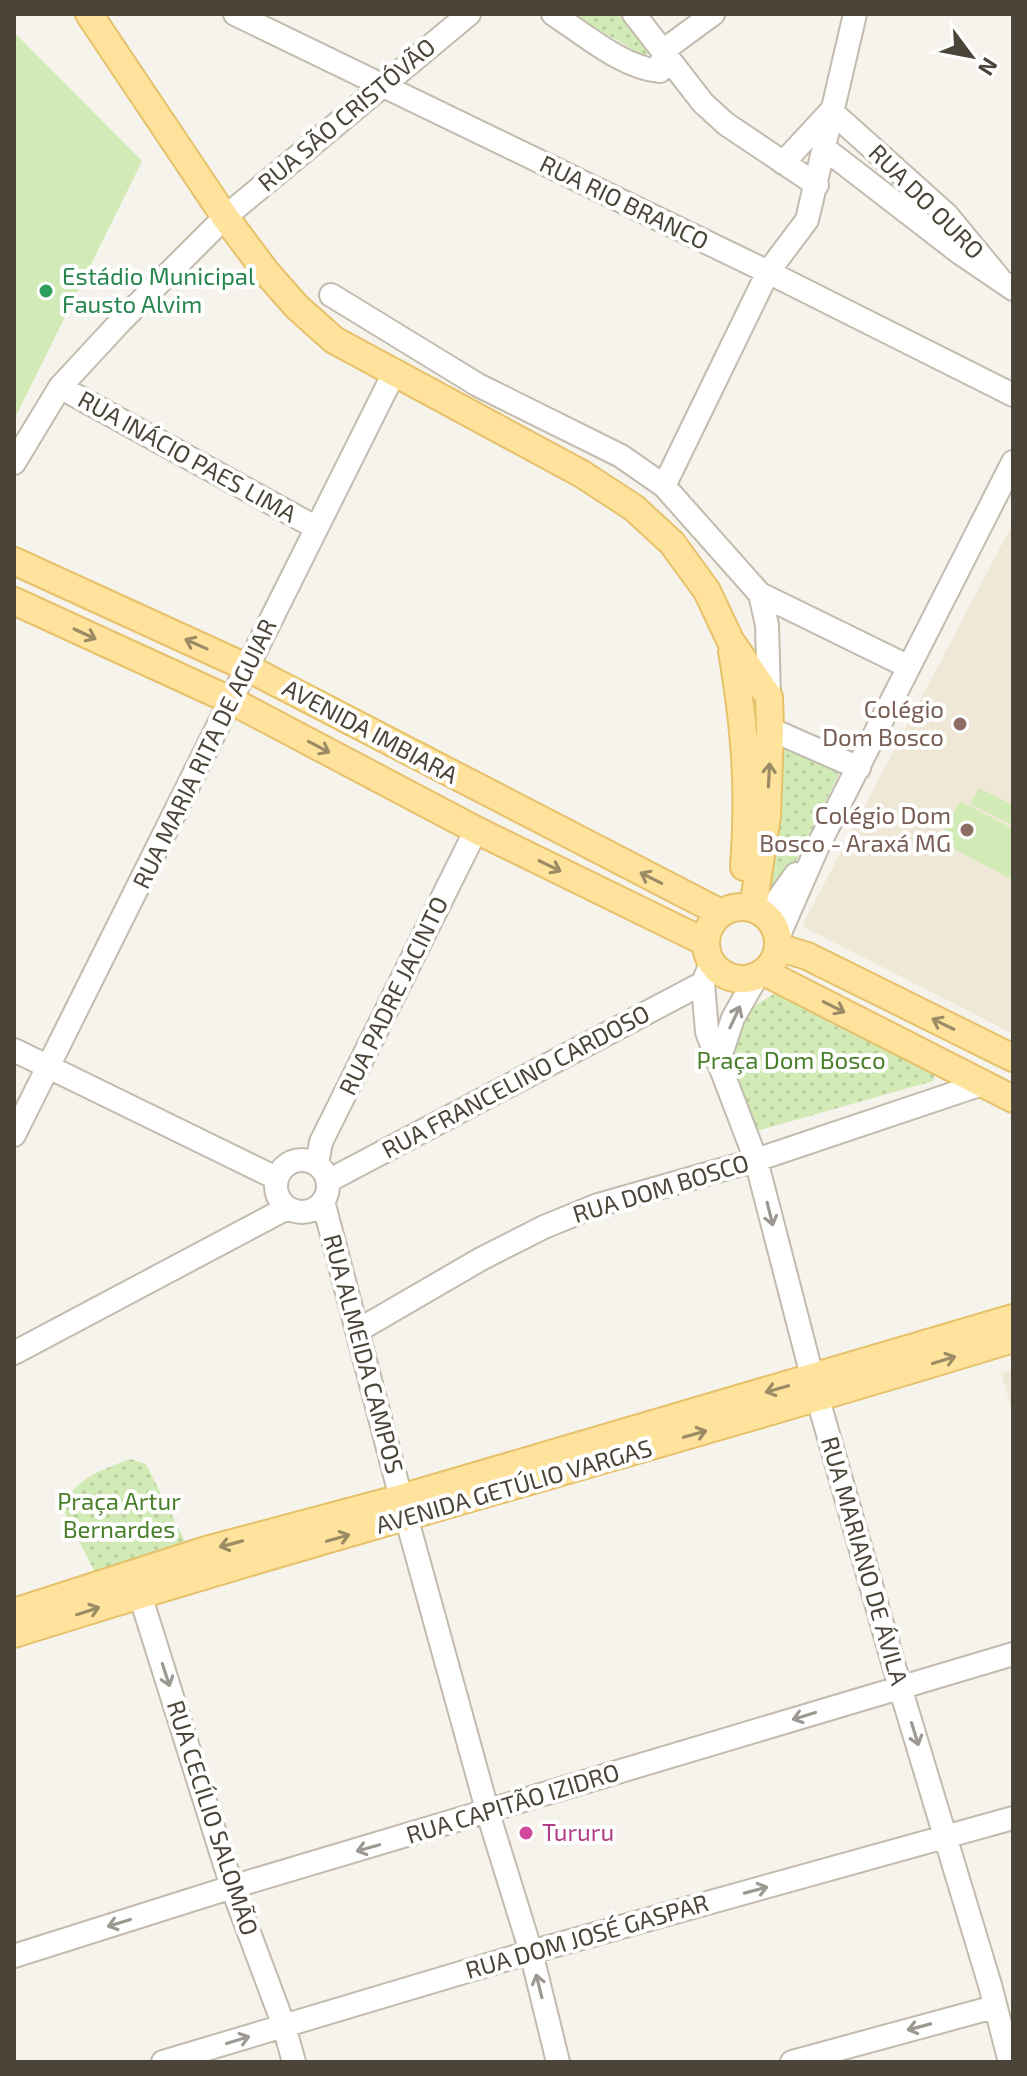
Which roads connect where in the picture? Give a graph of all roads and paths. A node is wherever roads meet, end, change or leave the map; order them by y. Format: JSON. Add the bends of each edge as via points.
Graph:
{"nodes":[{"id":1,"x":89,"y":14,"type":"edge"},
{"id":2,"x":235,"y":14,"type":"edge"},
{"id":3,"x":469,"y":14,"type":"edge"},
{"id":4,"x":553,"y":14,"type":"edge"},
{"id":5,"x":634,"y":14,"type":"edge"},
{"id":6,"x":713,"y":14,"type":"edge"},
{"id":7,"x":856,"y":19,"type":"edge"},
{"id":8,"x":664,"y":50,"type":"junction"},
{"id":9,"x":380,"y":86,"type":"junction"},
{"id":10,"x":831,"y":111,"type":"junction"},
{"id":11,"x":824,"y":148,"type":"junction"},
{"id":12,"x":783,"y":163,"type":"junction"},
{"id":13,"x":817,"y":185,"type":"junction"},
{"id":14,"x":225,"y":217,"type":"junction"},
{"id":15,"x":768,"y":272,"type":"junction"},
{"id":16,"x":1006,"y":283,"type":"edge"},
{"id":17,"x":331,"y":295,"type":"dead end"},
{"id":18,"x":395,"y":371,"type":"junction"},
{"id":19,"x":60,"y":387,"type":"junction"},
{"id":20,"x":1013,"y":395,"type":"edge"},
{"id":21,"x":1013,"y":462,"type":"edge"},
{"id":22,"x":14,"y":463,"type":"edge"},
{"id":23,"x":664,"y":486,"type":"junction"},
{"id":24,"x":315,"y":527,"type":"junction"},
{"id":25,"x":14,"y":561,"type":"edge"},
{"id":26,"x":760,"y":594,"type":"junction"},
{"id":27,"x":14,"y":601,"type":"edge"},
{"id":28,"x":730,"y":640,"type":"junction"},
{"id":29,"x":907,"y":666,"type":"junction"},
{"id":30,"x":248,"y":668,"type":"junction"},
{"id":31,"x":769,"y":697,"type":"junction"},
{"id":32,"x":232,"y":701,"type":"junction"},
{"id":33,"x":770,"y":729,"type":"junction"},
{"id":34,"x":859,"y":768,"type":"junction"},
{"id":35,"x":758,"y":815,"type":"junction"},
{"id":36,"x":476,"y":830,"type":"junction"},
{"id":37,"x":756,"y":921,"type":"junction"},
{"id":38,"x":706,"y":963,"type":"junction"},
{"id":39,"x":761,"y":974,"type":"junction"},
{"id":40,"x":14,"y":1050,"type":"edge"},
{"id":41,"x":1013,"y":1058,"type":"edge"},
{"id":42,"x":719,"y":1060,"type":"junction"},
{"id":43,"x":48,"y":1068,"type":"junction"},
{"id":44,"x":982,"y":1084,"type":"junction"},
{"id":45,"x":1013,"y":1099,"type":"edge"},
{"id":46,"x":14,"y":1135,"type":"edge"},
{"id":47,"x":756,"y":1160,"type":"junction"},
{"id":48,"x":276,"y":1178,"type":"junction"},
{"id":49,"x":323,"y":1182,"type":"junction"},
{"id":50,"x":287,"y":1208,"type":"junction"},
{"id":51,"x":1013,"y":1318,"type":"edge"},
{"id":52,"x":357,"y":1331,"type":"junction"},
{"id":53,"x":1013,"y":1339,"type":"edge"},
{"id":54,"x":16,"y":1350,"type":"edge"},
{"id":55,"x":815,"y":1389,"type":"junction"},
{"id":56,"x":404,"y":1508,"type":"junction"},
{"id":57,"x":137,"y":1584,"type":"junction"},
{"id":58,"x":14,"y":1612,"type":"edge"},
{"id":59,"x":14,"y":1634,"type":"edge"},
{"id":60,"x":1013,"y":1654,"type":"edge"},
{"id":61,"x":900,"y":1687,"type":"junction"},
{"id":62,"x":488,"y":1813,"type":"junction"},
{"id":63,"x":1013,"y":1818,"type":"edge"},
{"id":64,"x":947,"y":1837,"type":"junction"},
{"id":65,"x":232,"y":1887,"type":"junction"},
{"id":66,"x":531,"y":1952,"type":"junction"},
{"id":67,"x":14,"y":1956,"type":"edge"},
{"id":68,"x":994,"y":2007,"type":"junction"},
{"id":69,"x":284,"y":2026,"type":"junction"},
{"id":70,"x":163,"y":2062,"type":"edge"},
{"id":71,"x":294,"y":2062,"type":"edge"},
{"id":72,"x":558,"y":2062,"type":"edge"},
{"id":73,"x":792,"y":2062,"type":"edge"},
{"id":74,"x":1010,"y":2062,"type":"edge"}],
"edges":[{"from":1,"to":14,"type":"main road"},
{"from":2,"to":9,"type":"street","name":"RUA RIO BRANCO"},
{"from":3,"to":9,"type":"street","name":"RUA SÃO CRISTÓVÃO"},
{"from":4,"to":8,"type":"street","via":[[646,70],[660,71]]},
{"from":5,"to":8,"type":"street"},
{"from":6,"to":8,"type":"street"},
{"from":7,"to":10,"type":"street"},
{"from":8,"to":12,"type":"street","via":[[703,103]]},
{"from":9,"to":14,"type":"street","name":"RUA SÃO CRISTÓVÃO"},
{"from":9,"to":15,"type":"street","name":"RUA RIO BRANCO"},
{"from":10,"to":11,"type":"street"},
{"from":10,"to":12,"type":"street"},
{"from":10,"to":16,"type":"street","name":"RUA DO OURO","via":[[947,215]]},
{"from":11,"to":13,"type":"street"},
{"from":11,"to":16,"type":"street","name":"RUA DO OURO"},
{"from":12,"to":13,"type":"street"},
{"from":13,"to":15,"type":"street","via":[[807,220]]},
{"from":14,"to":18,"type":"main road","via":[[297,307],[334,340]]},
{"from":14,"to":19,"type":"street","name":"RUA SÃO CRISTÓVÃO"},
{"from":15,"to":20,"type":"street","name":"RUA RIO BRANCO"},
{"from":15,"to":23,"type":"street"},
{"from":17,"to":23,"type":"street","via":[[478,385],[621,456]]},
{"from":18,"to":24,"type":"street","name":"RUA MARIA RITA DE AGUIAR"},
{"from":18,"to":28,"type":"main road","via":[[634,508],[672,543],[707,591]]},
{"from":19,"to":22,"type":"street","name":"RUA SÃO CRISTÓVÃO"},
{"from":19,"to":24,"type":"street","name":"RUA INÁCIO PAES LIMA"},
{"from":21,"to":29,"type":"street"},
{"from":23,"to":26,"type":"street"},
{"from":24,"to":30,"type":"street","name":"RUA MARIA RITA DE AGUIAR"},
{"from":30,"to":25,"type":"main road","name":"AVENIDA IMBIARA","one_way":true},
{"from":26,"to":29,"type":"street"},
{"from":26,"to":31,"type":"street","via":[[767,625]]},
{"from":27,"to":32,"type":"main road","name":"AVENIDA IMBIARA","one_way":true},
{"from":28,"to":31,"type":"main road"},
{"from":28,"to":35,"type":"main road"},
{"from":29,"to":34,"type":"street"},
{"from":30,"to":32,"type":"street","name":"RUA MARIA RITA DE AGUIAR"},
{"from":37,"to":30,"type":"main road","name":"AVENIDA IMBIARA","one_way":true},
{"from":31,"to":33,"type":"main road"},
{"from":32,"to":36,"type":"main road","name":"AVENIDA IMBIARA","one_way":true},
{"from":32,"to":43,"type":"street","name":"RUA MARIA RITA DE AGUIAR"},
{"from":33,"to":34,"type":"street"},
{"from":35,"to":33,"type":"main road","one_way":true},
{"from":34,"to":37,"type":"street","via":[[817,848]]},
{"from":35,"to":37,"type":"main road"},
{"from":36,"to":38,"type":"main road","name":"AVENIDA IMBIARA","one_way":true},
{"from":36,"to":49,"type":"street","name":"RUA PADRE JACINTO","via":[[321,1142]]},
{"from":37,"to":38,"type":"main road","via":[[709,926]]},
{"from":37,"to":39,"type":"main road","via":[[776,956]]},
{"from":41,"to":37,"type":"main road","name":"AVENIDA IMBIARA","one_way":true,"via":[[807,956]]},
{"from":38,"to":39,"type":"main road","via":[[726,977]]},
{"from":38,"to":42,"type":"street","name":"RUA MARIANO DE ÁVILA","via":[[707,1032]]},
{"from":38,"to":49,"type":"street","name":"RUA FRANCELINO CARDOSO"},
{"from":42,"to":39,"type":"street","one_way":true,"via":[[733,1018]]},
{"from":39,"to":44,"type":"main road","one_way":true},
{"from":40,"to":43,"type":"street"},
{"from":42,"to":47,"type":"street","name":"RUA MARIANO DE ÁVILA"},
{"from":43,"to":46,"type":"street","name":"RUA MARIA RITA DE AGUIAR"},
{"from":43,"to":48,"type":"street"},
{"from":44,"to":45,"type":"main road"},
{"from":44,"to":47,"type":"street","name":"RUA DOM BOSCO"},
{"from":47,"to":52,"type":"street","name":"RUA DOM BOSCO","via":[[598,1205],[544,1227]]},
{"from":47,"to":55,"type":"street","name":"RUA MARIANO DE ÁVILA","one_way":true},
{"from":48,"to":49,"type":"street","via":[[293,1161],[309,1160]]},
{"from":48,"to":50,"type":"street","via":[[277,1195]]},
{"from":49,"to":50,"type":"street","via":[[310,1211]]},
{"from":49,"to":52,"type":"street","name":"RUA ALMEIDA CAMPOS"},
{"from":50,"to":54,"type":"street"},
{"from":51,"to":55,"type":"main road","name":"AVENIDA GETÚLIO VARGAS"},
{"from":52,"to":56,"type":"street","name":"RUA ALMEIDA CAMPOS"},
{"from":55,"to":53,"type":"main road","name":"AVENIDA GETÚLIO VARGAS","one_way":true},
{"from":55,"to":56,"type":"main road","name":"AVENIDA GETÚLIO VARGAS"},
{"from":55,"to":61,"type":"street","name":"RUA MARIANO DE ÁVILA"},
{"from":56,"to":57,"type":"main road","name":"AVENIDA GETÚLIO VARGAS"},
{"from":56,"to":62,"type":"street","name":"RUA ALMEIDA CAMPOS"},
{"from":57,"to":58,"type":"main road","name":"AVENIDA GETÚLIO VARGAS"},
{"from":59,"to":57,"type":"main road","name":"AVENIDA GETÚLIO VARGAS","one_way":true},
{"from":57,"to":65,"type":"street","name":"RUA CECÍLIO SALOMÃO","one_way":true},
{"from":60,"to":61,"type":"street","name":"RUA CAPITÃO IZIDRO"},
{"from":61,"to":62,"type":"street","name":"RUA CAPITÃO IZIDRO","one_way":true},
{"from":61,"to":64,"type":"street","name":"RUA MARIANO DE ÁVILA","one_way":true},
{"from":62,"to":65,"type":"street","name":"RUA CAPITÃO IZIDRO","one_way":true},
{"from":62,"to":66,"type":"street","name":"RUA ALMEIDA CAMPOS"},
{"from":63,"to":64,"type":"street","name":"RUA DOM JOSÉ GASPAR"},
{"from":66,"to":64,"type":"street","name":"RUA DOM JOSÉ GASPAR","one_way":true},
{"from":64,"to":68,"type":"street","name":"RUA MARIANO DE ÁVILA"},
{"from":65,"to":67,"type":"street","name":"RUA CAPITÃO IZIDRO","one_way":true},
{"from":65,"to":69,"type":"street","name":"RUA CECÍLIO SALOMÃO"},
{"from":66,"to":69,"type":"street","name":"RUA DOM JOSÉ GASPAR"},
{"from":72,"to":66,"type":"street","name":"RUA ALMEIDA CAMPOS","one_way":true},
{"from":68,"to":73,"type":"street","one_way":true},
{"from":68,"to":74,"type":"street","name":"RUA MARIANO DE ÁVILA"},
{"from":70,"to":69,"type":"street","name":"RUA DOM JOSÉ GASPAR","one_way":true},
{"from":69,"to":71,"type":"street","name":"RUA CECÍLIO SALOMÃO"}]}
